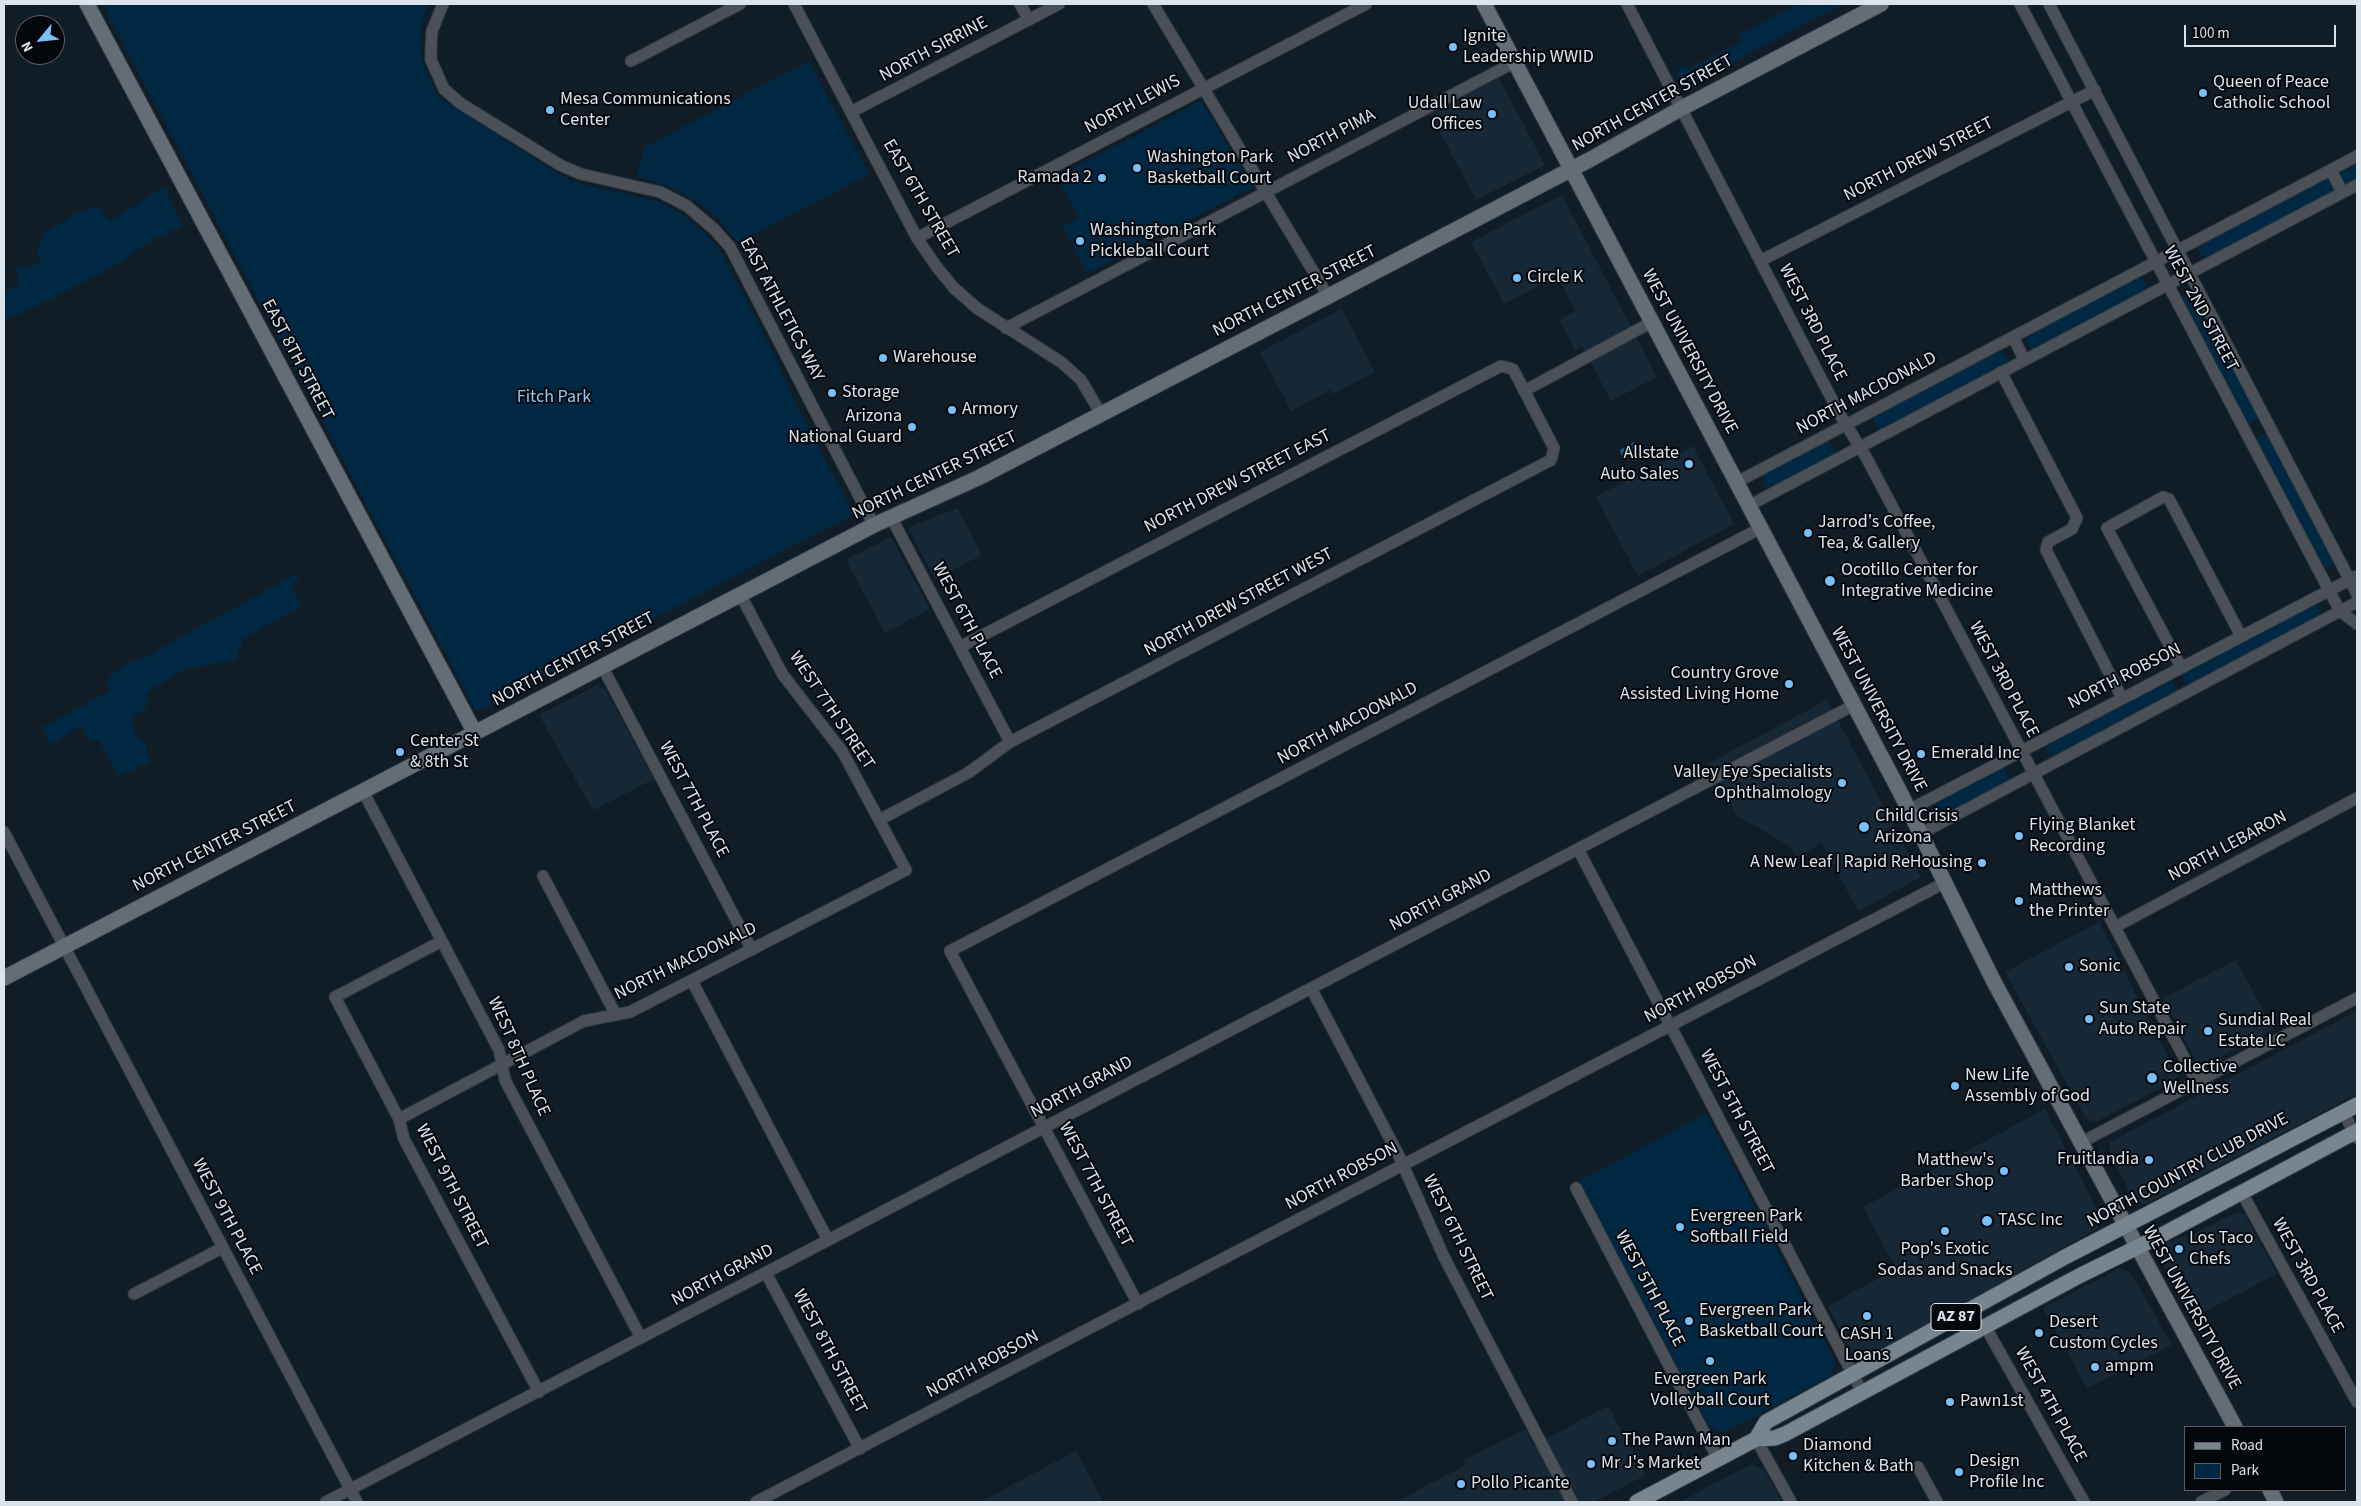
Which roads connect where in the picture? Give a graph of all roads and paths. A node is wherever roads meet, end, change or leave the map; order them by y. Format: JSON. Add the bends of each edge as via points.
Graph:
{"nodes":[{"id":1,"x":87,"y":4,"type":"edge"},
{"id":2,"x":443,"y":4,"type":"edge"},
{"id":3,"x":740,"y":4,"type":"edge"},
{"id":4,"x":794,"y":4,"type":"edge"},
{"id":5,"x":1020,"y":4,"type":"edge"},
{"id":6,"x":1059,"y":4,"type":"edge"},
{"id":7,"x":1152,"y":4,"type":"edge"},
{"id":8,"x":1366,"y":4,"type":"edge"},
{"id":9,"x":1484,"y":4,"type":"edge"},
{"id":10,"x":1627,"y":4,"type":"edge"},
{"id":11,"x":1880,"y":4,"type":"edge"},
{"id":12,"x":2020,"y":4,"type":"edge"},
{"id":13,"x":2049,"y":4,"type":"edge"},
{"id":14,"x":1029,"y":20,"type":"junction"},
{"id":15,"x":631,"y":61,"type":"dead end"},
{"id":16,"x":1515,"y":62,"type":"junction"},
{"id":17,"x":1204,"y":88,"type":"junction"},
{"id":18,"x":2095,"y":90,"type":"junction"},
{"id":19,"x":2071,"y":102,"type":"junction"},
{"id":20,"x":1682,"y":108,"type":"junction"},
{"id":21,"x":851,"y":112,"type":"junction"},
{"id":22,"x":2357,"y":156,"type":"edge"},
{"id":23,"x":1572,"y":169,"type":"junction"},
{"id":24,"x":2331,"y":170,"type":"junction"},
{"id":25,"x":2357,"y":185,"type":"edge"},
{"id":26,"x":1266,"y":192,"type":"junction"},
{"id":27,"x":2342,"y":192,"type":"junction"},
{"id":28,"x":917,"y":238,"type":"junction"},
{"id":29,"x":2179,"y":250,"type":"junction"},
{"id":30,"x":1760,"y":261,"type":"junction"},
{"id":31,"x":2156,"y":263,"type":"junction"},
{"id":32,"x":2191,"y":273,"type":"junction"},
{"id":33,"x":2167,"y":285,"type":"junction"},
{"id":34,"x":1328,"y":296,"type":"junction"},
{"id":35,"x":1652,"y":322,"type":"junction"},
{"id":36,"x":1006,"y":328,"type":"junction"},
{"id":37,"x":2014,"y":337,"type":"junction"},
{"id":38,"x":2024,"y":360,"type":"junction"},
{"id":39,"x":2001,"y":372,"type":"junction"},
{"id":40,"x":1524,"y":391,"type":"junction"},
{"id":41,"x":1101,"y":414,"type":"junction"},
{"id":42,"x":1846,"y":426,"type":"junction"},
{"id":43,"x":1860,"y":446,"type":"junction"},
{"id":44,"x":1737,"y":482,"type":"junction"},
{"id":45,"x":1750,"y":505,"type":"junction"},
{"id":46,"x":891,"y":517,"type":"junction"},
{"id":47,"x":874,"y":525,"type":"junction"},
{"id":48,"x":1761,"y":528,"type":"junction"},
{"id":49,"x":2354,"y":578,"type":"edge"},
{"id":50,"x":2329,"y":591,"type":"junction"},
{"id":51,"x":740,"y":594,"type":"junction"},
{"id":52,"x":2357,"y":594,"type":"edge"},
{"id":53,"x":2357,"y":602,"type":"edge"},
{"id":54,"x":2340,"y":611,"type":"junction"},
{"id":55,"x":2357,"y":624,"type":"edge"},
{"id":56,"x":2241,"y":636,"type":"junction"},
{"id":57,"x":960,"y":647,"type":"junction"},
{"id":58,"x":602,"y":666,"type":"junction"},
{"id":59,"x":2181,"y":668,"type":"junction"},
{"id":60,"x":2122,"y":698,"type":"junction"},
{"id":61,"x":1854,"y":705,"type":"junction"},
{"id":62,"x":475,"y":733,"type":"junction"},
{"id":63,"x":1010,"y":742,"type":"junction"},
{"id":64,"x":2021,"y":751,"type":"junction"},
{"id":65,"x":2033,"y":774,"type":"junction"},
{"id":66,"x":363,"y":791,"type":"junction"},
{"id":67,"x":2357,"y":798,"type":"edge"},
{"id":68,"x":1909,"y":810,"type":"junction"},
{"id":69,"x":879,"y":820,"type":"junction"},
{"id":70,"x":4,"y":832,"type":"edge"},
{"id":71,"x":1920,"y":834,"type":"junction"},
{"id":72,"x":1578,"y":849,"type":"junction"},
{"id":73,"x":906,"y":870,"type":"joint"},
{"id":74,"x":543,"y":876,"type":"dead end"},
{"id":75,"x":1944,"y":883,"type":"junction"},
{"id":76,"x":2115,"y":926,"type":"junction"},
{"id":77,"x":442,"y":940,"type":"junction"},
{"id":78,"x":63,"y":947,"type":"junction"},
{"id":79,"x":752,"y":950,"type":"junction"},
{"id":80,"x":950,"y":951,"type":"joint"},
{"id":81,"x":4,"y":978,"type":"edge"},
{"id":82,"x":692,"y":981,"type":"junction"},
{"id":83,"x":1311,"y":988,"type":"junction"},
{"id":84,"x":2357,"y":998,"type":"edge"},
{"id":85,"x":616,"y":1015,"type":"junction"},
{"id":86,"x":1671,"y":1025,"type":"junction"},
{"id":87,"x":501,"y":1065,"type":"junction"},
{"id":88,"x":2197,"y":1082,"type":"junction"},
{"id":89,"x":2357,"y":1105,"type":"edge"},
{"id":90,"x":2343,"y":1112,"type":"junction"},
{"id":91,"x":399,"y":1119,"type":"junction"},
{"id":92,"x":1044,"y":1128,"type":"junction"},
{"id":93,"x":2356,"y":1134,"type":"edge"},
{"id":94,"x":2080,"y":1143,"type":"junction"},
{"id":95,"x":1403,"y":1165,"type":"junction"},
{"id":96,"x":1576,"y":1188,"type":"dead end"},
{"id":97,"x":2242,"y":1193,"type":"junction"},
{"id":98,"x":2125,"y":1226,"type":"junction"},
{"id":99,"x":828,"y":1240,"type":"junction"},
{"id":100,"x":2136,"y":1246,"type":"junction"},
{"id":101,"x":222,"y":1248,"type":"junction"},
{"id":102,"x":766,"y":1273,"type":"junction"},
{"id":103,"x":134,"y":1294,"type":"dead end"},
{"id":104,"x":1138,"y":1304,"type":"junction"},
{"id":105,"x":1985,"y":1326,"type":"junction"},
{"id":106,"x":641,"y":1338,"type":"junction"},
{"id":107,"x":1853,"y":1374,"type":"junction"},
{"id":108,"x":539,"y":1392,"type":"junction"},
{"id":109,"x":1862,"y":1392,"type":"junction"},
{"id":110,"x":2357,"y":1402,"type":"edge"},
{"id":111,"x":2234,"y":1426,"type":"edge"},
{"id":112,"x":1756,"y":1439,"type":"junction"},
{"id":113,"x":860,"y":1449,"type":"junction"},
{"id":114,"x":1718,"y":1459,"type":"junction"},
{"id":115,"x":1918,"y":1467,"type":"dead end"},
{"id":116,"x":350,"y":1489,"type":"junction"},
{"id":117,"x":2223,"y":1491,"type":"edge"},
{"id":118,"x":326,"y":1502,"type":"edge"},
{"id":119,"x":357,"y":1502,"type":"edge"},
{"id":120,"x":756,"y":1502,"type":"edge"},
{"id":121,"x":1572,"y":1502,"type":"edge"},
{"id":122,"x":1637,"y":1502,"type":"edge"},
{"id":123,"x":1790,"y":1502,"type":"edge"},
{"id":124,"x":1937,"y":1502,"type":"edge"},
{"id":125,"x":2084,"y":1502,"type":"edge"},
{"id":126,"x":2201,"y":1502,"type":"edge"}],
"edges":[{"from":1,"to":62,"type":"street","name":"EAST 8TH STREET"},
{"from":2,"to":47,"type":"street","name":"EAST ATHLETICS WAY","via":[[432,30],[432,60],[444,89],[460,103],[560,165],[581,174],[660,192],[687,206],[730,247]]},
{"from":3,"to":15,"type":"street"},
{"from":4,"to":21,"type":"street","name":"EAST 6TH STREET"},
{"from":5,"to":14,"type":"street"},
{"from":6,"to":14,"type":"street","name":"NORTH SIRRINE"},
{"from":7,"to":17,"type":"street"},
{"from":8,"to":17,"type":"street","name":"NORTH LEWIS"},
{"from":9,"to":16,"type":"street","name":"WEST UNIVERSITY DRIVE"},
{"from":10,"to":20,"type":"street","name":"WEST 3RD PLACE"},
{"from":11,"to":20,"type":"street","name":"NORTH CENTER STREET"},
{"from":12,"to":19,"type":"street","name":"WEST 2ND STREET"},
{"from":13,"to":18,"type":"street","name":"WEST 2ND STREET"},
{"from":14,"to":21,"type":"street","name":"NORTH SIRRINE"},
{"from":16,"to":23,"type":"street","name":"WEST UNIVERSITY DRIVE"},
{"from":16,"to":26,"type":"street","name":"NORTH PIMA"},
{"from":17,"to":26,"type":"street"},
{"from":17,"to":28,"type":"street","name":"NORTH LEWIS"},
{"from":18,"to":19,"type":"street","name":"NORTH DREW STREET"},
{"from":18,"to":29,"type":"street","name":"WEST 2ND STREET"},
{"from":19,"to":30,"type":"street","name":"NORTH DREW STREET"},
{"from":19,"to":31,"type":"street","name":"WEST 2ND STREET"},
{"from":20,"to":23,"type":"street","name":"NORTH CENTER STREET"},
{"from":20,"to":30,"type":"street","name":"WEST 3RD PLACE"},
{"from":21,"to":28,"type":"street","name":"EAST 6TH STREET"},
{"from":22,"to":24,"type":"street","name":"NORTH MACDONALD"},
{"from":23,"to":34,"type":"street","name":"NORTH CENTER STREET"},
{"from":23,"to":35,"type":"street","name":"WEST UNIVERSITY DRIVE"},
{"from":24,"to":27,"type":"street"},
{"from":24,"to":29,"type":"street","name":"NORTH MACDONALD"},
{"from":25,"to":27,"type":"street"},
{"from":26,"to":34,"type":"street"},
{"from":26,"to":36,"type":"street","name":"NORTH PIMA"},
{"from":27,"to":32,"type":"street"},
{"from":28,"to":36,"type":"street","name":"EAST 6TH STREET","via":[[954,288]]},
{"from":29,"to":31,"type":"street","name":"NORTH MACDONALD"},
{"from":29,"to":32,"type":"street","name":"WEST 2ND STREET"},
{"from":30,"to":42,"type":"street","name":"WEST 3RD PLACE"},
{"from":31,"to":33,"type":"street","name":"WEST 2ND STREET"},
{"from":31,"to":37,"type":"street","name":"NORTH MACDONALD"},
{"from":32,"to":33,"type":"street"},
{"from":32,"to":49,"type":"street","name":"WEST 2ND STREET"},
{"from":33,"to":38,"type":"street"},
{"from":33,"to":50,"type":"street","name":"WEST 2ND STREET"},
{"from":34,"to":41,"type":"street","name":"NORTH CENTER STREET"},
{"from":35,"to":40,"type":"street"},
{"from":35,"to":44,"type":"street","name":"WEST UNIVERSITY DRIVE"},
{"from":36,"to":41,"type":"street","name":"EAST 6TH STREET","via":[[1068,368],[1081,380]]},
{"from":37,"to":38,"type":"street"},
{"from":37,"to":42,"type":"street","name":"NORTH MACDONALD"},
{"from":38,"to":39,"type":"street"},
{"from":39,"to":43,"type":"street"},
{"from":39,"to":60,"type":"street","via":[[2077,518],[2072,528],[2048,542],[2046,550]]},
{"from":40,"to":57,"type":"street","name":"NORTH DREW STREET EAST","via":[[1513,369],[1501,366]]},
{"from":40,"to":63,"type":"street","name":"NORTH DREW STREET WEST","via":[[1554,448],[1551,460]]},
{"from":41,"to":46,"type":"street","name":"NORTH CENTER STREET","via":[[978,478]]},
{"from":42,"to":43,"type":"street","name":"WEST 3RD PLACE"},
{"from":42,"to":44,"type":"street","name":"NORTH MACDONALD"},
{"from":43,"to":45,"type":"street"},
{"from":43,"to":64,"type":"street","name":"WEST 3RD PLACE"},
{"from":44,"to":45,"type":"street","name":"WEST UNIVERSITY DRIVE"},
{"from":45,"to":48,"type":"street","name":"WEST UNIVERSITY DRIVE"},
{"from":46,"to":47,"type":"street","name":"NORTH CENTER STREET"},
{"from":46,"to":57,"type":"street","name":"WEST 6TH PLACE"},
{"from":47,"to":51,"type":"street","name":"NORTH CENTER STREET"},
{"from":48,"to":61,"type":"street","name":"WEST UNIVERSITY DRIVE"},
{"from":48,"to":80,"type":"street","name":"NORTH MACDONALD"},
{"from":49,"to":50,"type":"street","name":"NORTH ROBSON"},
{"from":49,"to":52,"type":"street","name":"WEST 2ND STREET"},
{"from":50,"to":54,"type":"street","name":"WEST 2ND STREET"},
{"from":50,"to":56,"type":"street","name":"NORTH ROBSON"},
{"from":51,"to":58,"type":"street","name":"NORTH CENTER STREET"},
{"from":51,"to":69,"type":"street","name":"WEST 7TH STREET","via":[[782,675],[842,751]]},
{"from":53,"to":54,"type":"street"},
{"from":54,"to":55,"type":"street","name":"WEST 2ND STREET"},
{"from":54,"to":65,"type":"street"},
{"from":56,"to":59,"type":"street","name":"NORTH ROBSON"},
{"from":56,"to":59,"type":"street","via":[[2169,498],[2163,497],[2107,528]]},
{"from":57,"to":63,"type":"street","name":"WEST 6TH PLACE"},
{"from":58,"to":62,"type":"street","name":"NORTH CENTER STREET"},
{"from":58,"to":79,"type":"street","name":"WEST 7TH PLACE"},
{"from":59,"to":60,"type":"street","name":"NORTH ROBSON"},
{"from":60,"to":64,"type":"street","name":"NORTH ROBSON"},
{"from":61,"to":68,"type":"street","name":"WEST UNIVERSITY DRIVE"},
{"from":61,"to":72,"type":"street","name":"NORTH GRAND"},
{"from":62,"to":66,"type":"street","name":"NORTH CENTER STREET"},
{"from":63,"to":69,"type":"street","name":"NORTH DREW STREET WEST","via":[[968,772]]},
{"from":64,"to":65,"type":"street","name":"WEST 3RD PLACE"},
{"from":64,"to":68,"type":"street","name":"NORTH ROBSON"},
{"from":65,"to":71,"type":"street"},
{"from":65,"to":76,"type":"street","name":"WEST 3RD PLACE"},
{"from":66,"to":77,"type":"street","name":"WEST 8TH PLACE"},
{"from":66,"to":78,"type":"street","name":"NORTH CENTER STREET"},
{"from":67,"to":76,"type":"street","name":"NORTH LEBARON"},
{"from":68,"to":71,"type":"street","name":"WEST UNIVERSITY DRIVE"},
{"from":69,"to":73,"type":"street","name":"WEST 7TH STREET"},
{"from":70,"to":78,"type":"street","name":"WEST 9TH PLACE"},
{"from":71,"to":75,"type":"street","name":"WEST UNIVERSITY DRIVE"},
{"from":72,"to":83,"type":"street","name":"NORTH GRAND"},
{"from":72,"to":86,"type":"street","name":"WEST 5TH STREET"},
{"from":73,"to":79,"type":"street","name":"NORTH MACDONALD"},
{"from":74,"to":85,"type":"street"},
{"from":75,"to":86,"type":"street","name":"NORTH ROBSON"},
{"from":75,"to":94,"type":"street","name":"WEST UNIVERSITY DRIVE"},
{"from":76,"to":88,"type":"street","name":"WEST 3RD PLACE"},
{"from":77,"to":87,"type":"street","name":"WEST 8TH PLACE","via":[[499,1050]]},
{"from":77,"to":91,"type":"street","name":"WEST 9TH STREET","via":[[335,997]]},
{"from":78,"to":81,"type":"street","name":"NORTH CENTER STREET"},
{"from":78,"to":101,"type":"street","name":"WEST 9TH PLACE"},
{"from":79,"to":82,"type":"street","name":"NORTH MACDONALD"},
{"from":80,"to":92,"type":"street","name":"WEST 7TH STREET"},
{"from":82,"to":85,"type":"street","name":"NORTH MACDONALD","via":[[630,1012]]},
{"from":82,"to":99,"type":"street"},
{"from":83,"to":92,"type":"street","name":"NORTH GRAND"},
{"from":83,"to":95,"type":"street","name":"WEST 6TH STREET"},
{"from":84,"to":88,"type":"street"},
{"from":85,"to":87,"type":"street","name":"NORTH MACDONALD","via":[[584,1021]]},
{"from":86,"to":95,"type":"street","name":"NORTH ROBSON"},
{"from":86,"to":107,"type":"street","name":"WEST 5TH STREET"},
{"from":87,"to":91,"type":"street","name":"NORTH MACDONALD"},
{"from":87,"to":106,"type":"street","name":"WEST 8TH PLACE","via":[[505,1080]]},
{"from":88,"to":94,"type":"street"},
{"from":89,"to":90,"type":"main road","name":"NORTH COUNTRY CLUB DRIVE","number":"AZ 87"},
{"from":90,"to":93,"type":"street"},
{"from":90,"to":98,"type":"main road","name":"NORTH COUNTRY CLUB DRIVE","number":"AZ 87"},
{"from":91,"to":108,"type":"street","name":"WEST 9TH STREET","via":[[404,1139]]},
{"from":92,"to":99,"type":"street","name":"NORTH GRAND"},
{"from":92,"to":104,"type":"street","name":"WEST 7TH STREET"},
{"from":93,"to":97,"type":"main road","name":"NORTH COUNTRY CLUB DRIVE","number":"AZ 87"},
{"from":94,"to":98,"type":"street","name":"WEST UNIVERSITY DRIVE"},
{"from":95,"to":104,"type":"street","name":"NORTH ROBSON"},
{"from":95,"to":121,"type":"street","name":"WEST 6TH STREET","via":[[1444,1257]]},
{"from":96,"to":114,"type":"street","name":"WEST 5TH PLACE"},
{"from":97,"to":100,"type":"main road","name":"NORTH COUNTRY CLUB DRIVE","number":"AZ 87"},
{"from":97,"to":110,"type":"street","name":"WEST 3RD PLACE"},
{"from":98,"to":100,"type":"street","name":"WEST UNIVERSITY DRIVE"},
{"from":98,"to":107,"type":"main road","name":"NORTH COUNTRY CLUB DRIVE","number":"AZ 87"},
{"from":99,"to":102,"type":"street","name":"NORTH GRAND"},
{"from":100,"to":105,"type":"main road","name":"NORTH COUNTRY CLUB DRIVE","number":"AZ 87"},
{"from":100,"to":111,"type":"street","name":"WEST UNIVERSITY DRIVE"},
{"from":101,"to":103,"type":"street"},
{"from":101,"to":116,"type":"street","name":"WEST 9TH PLACE"},
{"from":102,"to":106,"type":"street","name":"NORTH GRAND"},
{"from":102,"to":113,"type":"street","name":"WEST 8TH STREET"},
{"from":104,"to":113,"type":"street","name":"NORTH ROBSON"},
{"from":105,"to":109,"type":"main road","name":"NORTH COUNTRY CLUB DRIVE","number":"AZ 87"},
{"from":105,"to":125,"type":"street","name":"WEST 4TH PLACE"},
{"from":106,"to":108,"type":"street","name":"NORTH GRAND"},
{"from":107,"to":109,"type":"street","name":"WEST 5TH STREET"},
{"from":107,"to":112,"type":"main road","name":"NORTH COUNTRY CLUB DRIVE","number":"AZ 87","via":[[1766,1422]]},
{"from":108,"to":116,"type":"street","name":"NORTH GRAND"},
{"from":109,"to":112,"type":"main road","name":"NORTH COUNTRY CLUB DRIVE","number":"AZ 87","via":[[1775,1438]]},
{"from":112,"to":114,"type":"main road","name":"NORTH COUNTRY CLUB DRIVE","number":"AZ 87"},
{"from":112,"to":123,"type":"street"},
{"from":113,"to":120,"type":"street","name":"NORTH ROBSON"},
{"from":114,"to":122,"type":"main road","name":"NORTH COUNTRY CLUB DRIVE","number":"AZ 87"},
{"from":115,"to":124,"type":"street"},
{"from":116,"to":118,"type":"street","name":"NORTH GRAND"},
{"from":116,"to":119,"type":"street","name":"WEST 9TH PLACE"},
{"from":117,"to":126,"type":"street"}]}
